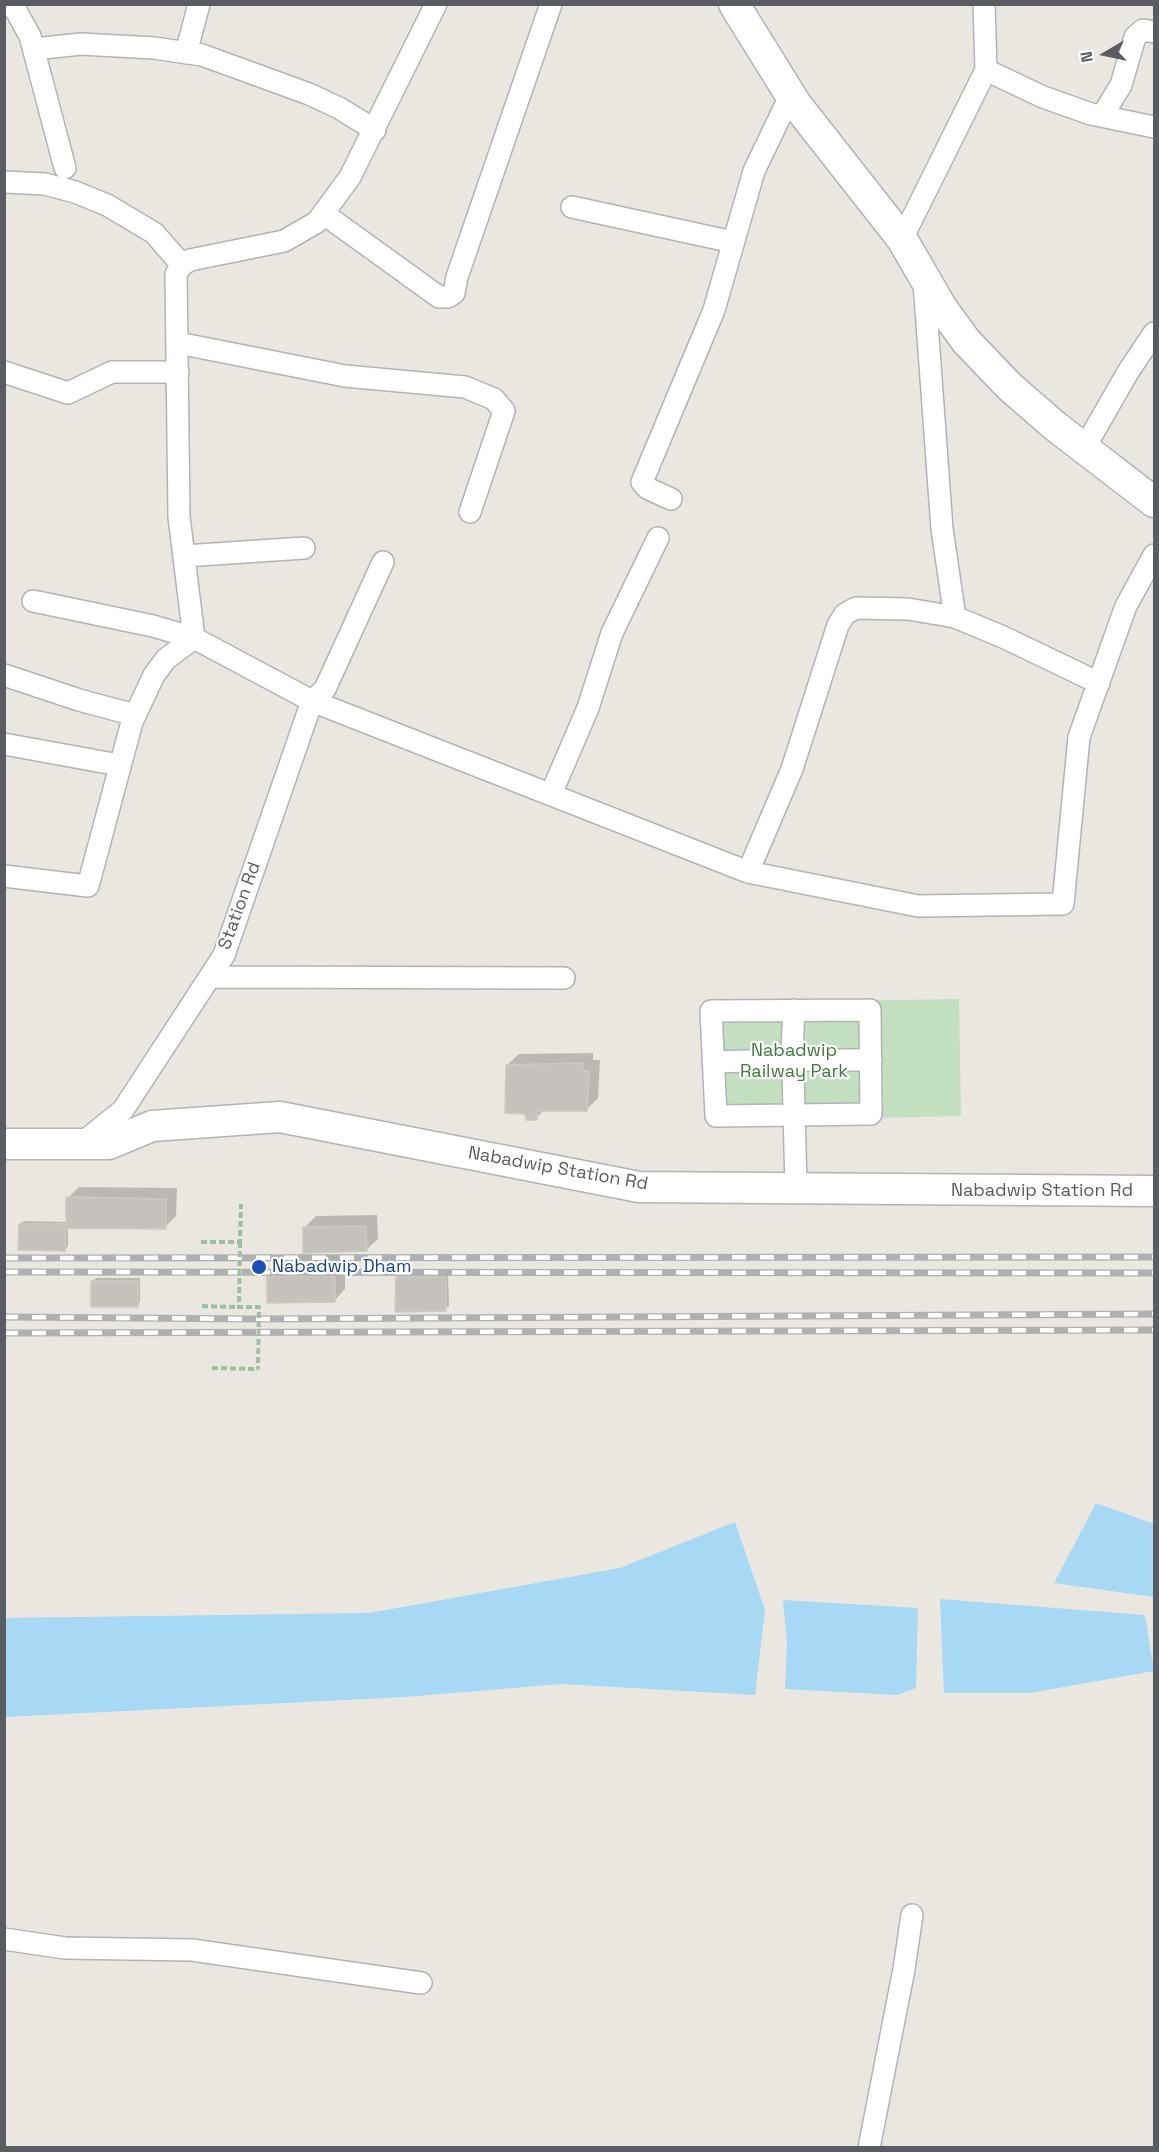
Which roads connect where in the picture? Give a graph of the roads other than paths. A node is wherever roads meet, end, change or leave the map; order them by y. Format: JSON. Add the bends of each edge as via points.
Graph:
{"nodes":[{"id":1,"x":7,"y":4,"type":"edge"},
{"id":2,"x":199,"y":4,"type":"edge"},
{"id":3,"x":436,"y":4,"type":"edge"},
{"id":4,"x":551,"y":4,"type":"edge"},
{"id":5,"x":734,"y":4,"type":"edge"},
{"id":6,"x":984,"y":4,"type":"edge"},
{"id":7,"x":1155,"y":32,"type":"edge"},
{"id":8,"x":34,"y":49,"type":"junction"},
{"id":9,"x":186,"y":53,"type":"junction"},
{"id":10,"x":986,"y":70,"type":"junction"},
{"id":11,"x":790,"y":96,"type":"junction"},
{"id":12,"x":1102,"y":116,"type":"junction"},
{"id":13,"x":1155,"y":127,"type":"edge"},
{"id":14,"x":375,"y":130,"type":"junction"},
{"id":15,"x":65,"y":168,"type":"dead end"},
{"id":16,"x":4,"y":182,"type":"edge"},
{"id":17,"x":572,"y":207,"type":"dead end"},
{"id":18,"x":324,"y":214,"type":"junction"},
{"id":19,"x":902,"y":239,"type":"junction"},
{"id":20,"x":733,"y":242,"type":"junction"},
{"id":21,"x":182,"y":264,"type":"junction"},
{"id":22,"x":923,"y":275,"type":"junction"},
{"id":23,"x":1155,"y":333,"type":"edge"},
{"id":24,"x":178,"y":343,"type":"junction"},
{"id":25,"x":4,"y":372,"type":"edge"},
{"id":26,"x":178,"y":372,"type":"junction"},
{"id":27,"x":1085,"y":447,"type":"junction"},
{"id":28,"x":671,"y":499,"type":"dead end"},
{"id":29,"x":1155,"y":502,"type":"edge"},
{"id":30,"x":470,"y":512,"type":"dead end"},
{"id":31,"x":658,"y":538,"type":"dead end"},
{"id":32,"x":304,"y":548,"type":"dead end"},
{"id":33,"x":1155,"y":555,"type":"edge"},
{"id":34,"x":184,"y":556,"type":"junction"},
{"id":35,"x":383,"y":562,"type":"dead end"},
{"id":36,"x":33,"y":601,"type":"dead end"},
{"id":37,"x":955,"y":617,"type":"junction"},
{"id":38,"x":194,"y":638,"type":"junction"},
{"id":39,"x":4,"y":675,"type":"edge"},
{"id":40,"x":1099,"y":683,"type":"junction"},
{"id":41,"x":312,"y":700,"type":"junction"},
{"id":42,"x":135,"y":715,"type":"junction"},
{"id":43,"x":4,"y":744,"type":"edge"},
{"id":44,"x":119,"y":765,"type":"junction"},
{"id":45,"x":550,"y":794,"type":"junction"},
{"id":46,"x":748,"y":872,"type":"junction"},
{"id":47,"x":4,"y":876,"type":"edge"},
{"id":48,"x":210,"y":977,"type":"junction"},
{"id":49,"x":564,"y":978,"type":"dead end"},
{"id":50,"x":794,"y":1010,"type":"junction"},
{"id":51,"x":792,"y":1060,"type":"junction"},
{"id":52,"x":871,"y":1060,"type":"junction"},
{"id":53,"x":713,"y":1062,"type":"junction"},
{"id":54,"x":795,"y":1115,"type":"junction"},
{"id":55,"x":4,"y":1144,"type":"edge"},
{"id":56,"x":81,"y":1144,"type":"junction"},
{"id":57,"x":796,"y":1188,"type":"junction"},
{"id":58,"x":1155,"y":1191,"type":"edge"},
{"id":59,"x":912,"y":1916,"type":"dead end"},
{"id":60,"x":4,"y":1939,"type":"edge"},
{"id":61,"x":421,"y":1983,"type":"dead end"},
{"id":62,"x":869,"y":2148,"type":"edge"}],
"edges":[{"from":1,"to":8,"type":"street","via":[[23,20]]},
{"from":2,"to":9,"type":"street"},
{"from":3,"to":14,"type":"street"},
{"from":4,"to":18,"type":"street","via":[[454,293],[439,297]]},
{"from":5,"to":11,"type":"main road"},
{"from":6,"to":10,"type":"street"},
{"from":7,"to":12,"type":"street","via":[[1143,30],[1135,37],[1121,85]]},
{"from":8,"to":9,"type":"street","via":[[81,44]]},
{"from":8,"to":15,"type":"street"},
{"from":9,"to":14,"type":"street","via":[[202,55],[309,94]]},
{"from":10,"to":12,"type":"street","via":[[1043,97]]},
{"from":10,"to":19,"type":"street"},
{"from":11,"to":19,"type":"main road"},
{"from":11,"to":20,"type":"street","via":[[754,171]]},
{"from":12,"to":13,"type":"street"},
{"from":14,"to":18,"type":"street","via":[[351,177]]},
{"from":16,"to":21,"type":"street","via":[[45,184],[107,205],[154,233]]},
{"from":17,"to":20,"type":"street"},
{"from":18,"to":21,"type":"street","via":[[284,241]]},
{"from":19,"to":22,"type":"main road"},
{"from":20,"to":28,"type":"street","via":[[714,310],[642,482]]},
{"from":21,"to":24,"type":"street","via":[[176,274]]},
{"from":22,"to":27,"type":"main road","via":[[966,341],[1009,386]]},
{"from":22,"to":37,"type":"street","via":[[942,529]]},
{"from":23,"to":27,"type":"street"},
{"from":24,"to":26,"type":"street"},
{"from":24,"to":30,"type":"street","via":[[345,376],[465,387],[494,399],[504,411]]},
{"from":25,"to":26,"type":"street","via":[[68,393],[112,372]]},
{"from":26,"to":34,"type":"street","via":[[179,517]]},
{"from":27,"to":29,"type":"main road"},
{"from":31,"to":45,"type":"street","via":[[612,633],[588,708]]},
{"from":32,"to":34,"type":"street"},
{"from":33,"to":40,"type":"street","via":[[1126,606]]},
{"from":34,"to":38,"type":"street"},
{"from":35,"to":41,"type":"street","name":"Station Rd","via":[[325,688]]},
{"from":36,"to":38,"type":"street"},
{"from":37,"to":40,"type":"street"},
{"from":37,"to":46,"type":"street","via":[[908,609],[855,608],[845,614],[838,625],[792,769]]},
{"from":38,"to":41,"type":"street"},
{"from":38,"to":42,"type":"street","via":[[166,659]]},
{"from":39,"to":42,"type":"street"},
{"from":40,"to":46,"type":"street","via":[[1079,737],[1063,904],[918,906]]},
{"from":41,"to":45,"type":"street"},
{"from":41,"to":48,"type":"street","name":"Station Rd","via":[[224,954]]},
{"from":42,"to":44,"type":"street"},
{"from":43,"to":44,"type":"street"},
{"from":44,"to":47,"type":"street","via":[[88,886]]},
{"from":45,"to":46,"type":"street"},
{"from":48,"to":49,"type":"street"},
{"from":48,"to":56,"type":"street","name":"Station Rd","via":[[123,1110]]},
{"from":50,"to":51,"type":"street"},
{"from":50,"to":52,"type":"street","via":[[870,1010]]},
{"from":50,"to":53,"type":"street","via":[[711,1011]]},
{"from":51,"to":52,"type":"street"},
{"from":51,"to":53,"type":"street"},
{"from":51,"to":54,"type":"street"},
{"from":52,"to":54,"type":"street","via":[[871,1114]]},
{"from":53,"to":54,"type":"street","via":[[716,1116]]},
{"from":54,"to":57,"type":"street"},
{"from":55,"to":56,"type":"main road","name":"Nabadwip Station Rd"},
{"from":56,"to":57,"type":"main road","name":"Nabadwip Station Rd","via":[[109,1144],[152,1126],[280,1117],[639,1186]]},
{"from":57,"to":58,"type":"main road","name":"Nabadwip Station Rd"},
{"from":59,"to":62,"type":"street"},
{"from":60,"to":61,"type":"street","via":[[65,1948],[192,1950]]}]}
